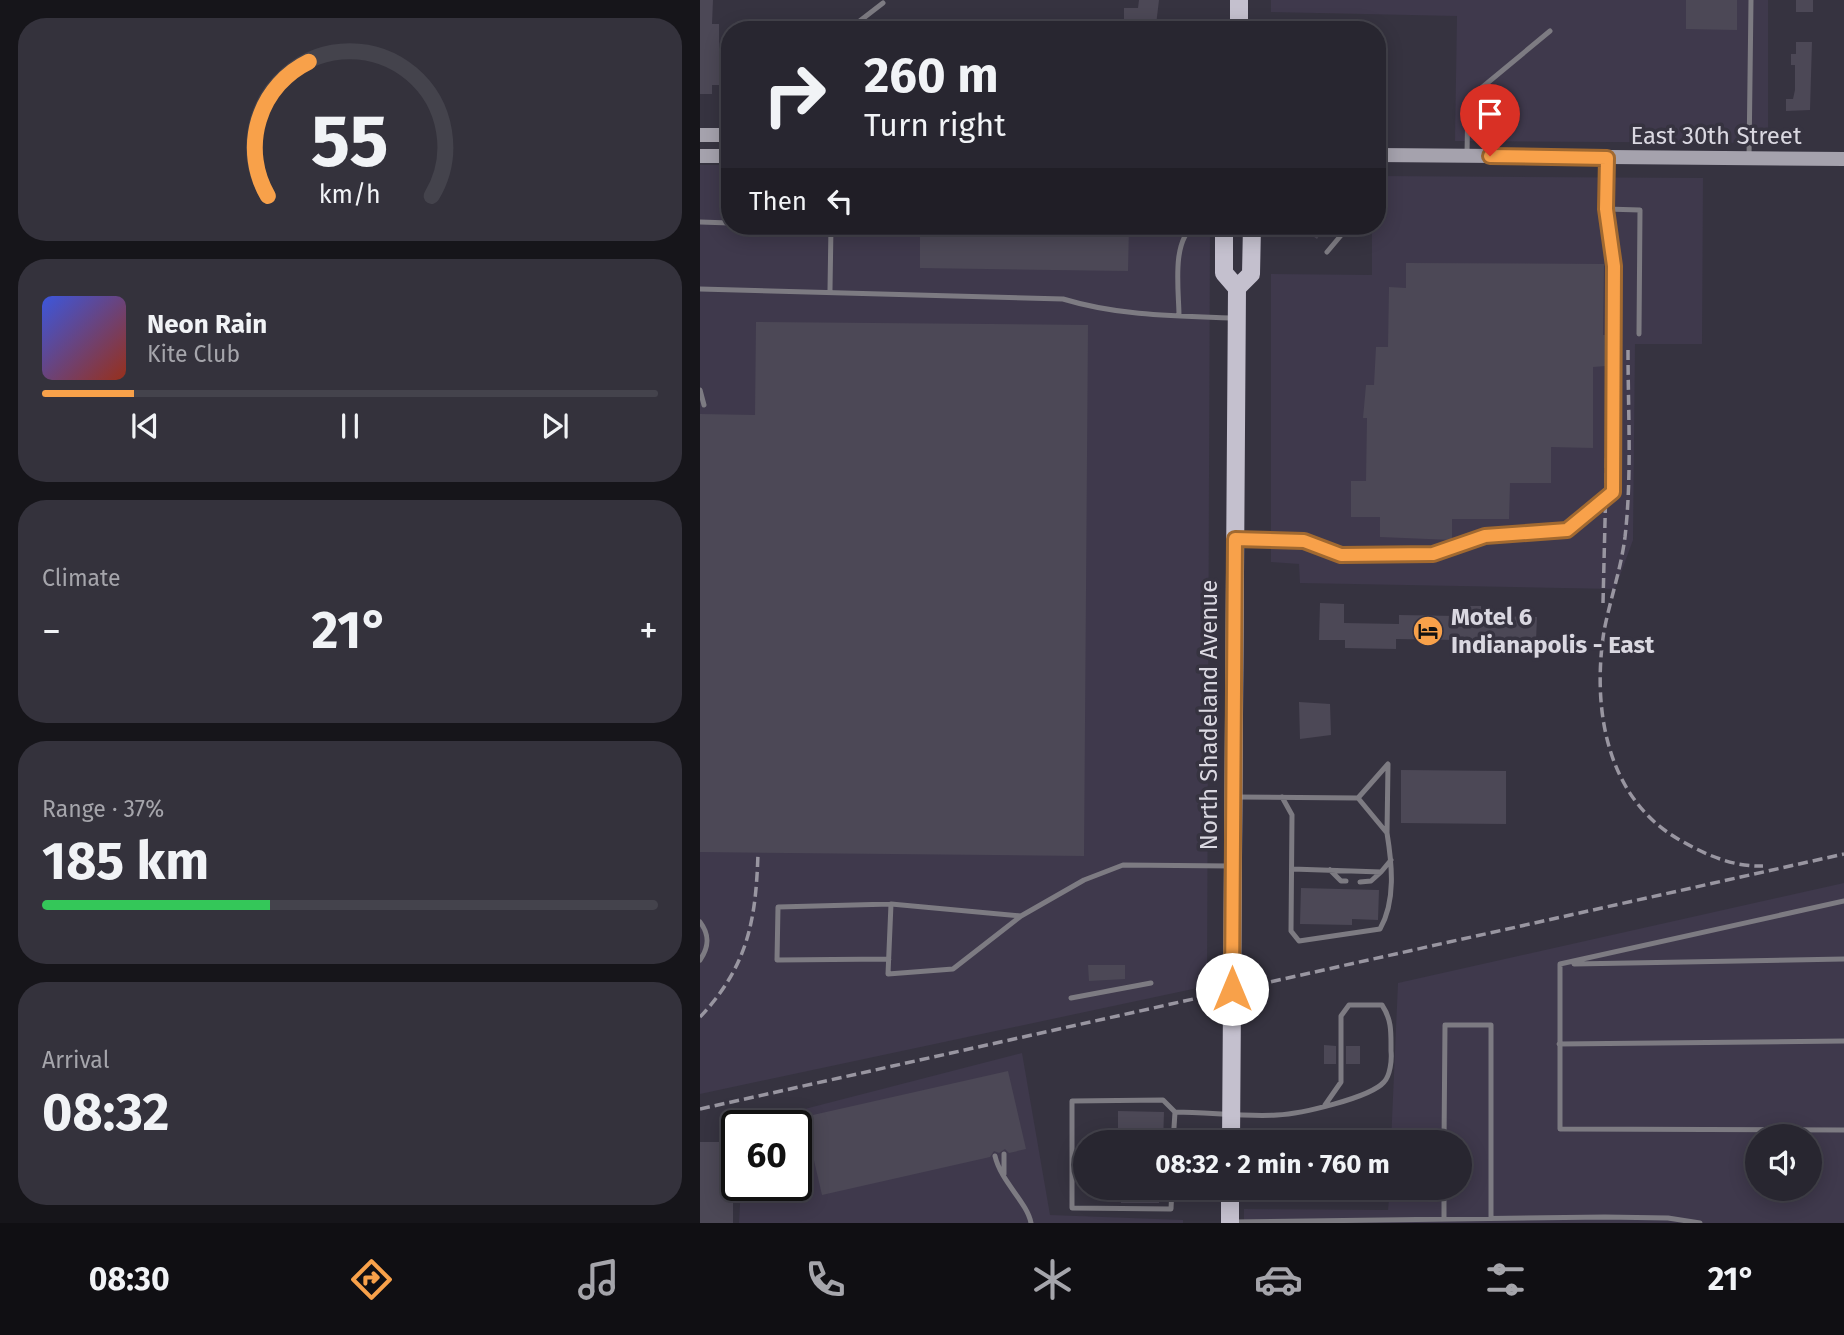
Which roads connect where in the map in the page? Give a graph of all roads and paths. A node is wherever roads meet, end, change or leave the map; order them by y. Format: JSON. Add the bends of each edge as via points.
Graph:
{"nodes":[{"id":1,"x":1239,"y":0,"type":"edge"},
{"id":2,"x":1751,"y":0,"type":"edge"},
{"id":3,"x":883,"y":3,"type":"dead end"},
{"id":4,"x":860,"y":21,"type":"edge"},
{"id":5,"x":1239,"y":21,"type":"edge"},
{"id":6,"x":1550,"y":31,"type":"dead end"},
{"id":7,"x":700,"y":135,"type":"edge"},
{"id":8,"x":721,"y":135,"type":"edge"},
{"id":9,"x":1386,"y":155,"type":"edge"},
{"id":10,"x":700,"y":156,"type":"edge"},
{"id":11,"x":721,"y":156,"type":"edge"},
{"id":12,"x":1467,"y":156,"type":"junction"},
{"id":13,"x":1607,"y":158,"type":"junction"},
{"id":14,"x":1749,"y":158,"type":"junction"},
{"id":15,"x":1844,"y":159,"type":"edge"},
{"id":16,"x":1606,"y":209,"type":"junction"},
{"id":17,"x":700,"y":222,"type":"edge"},
{"id":18,"x":721,"y":223,"type":"edge"},
{"id":19,"x":831,"y":235,"type":"edge"},
{"id":20,"x":1186,"y":235,"type":"edge"},
{"id":21,"x":1224,"y":235,"type":"edge"},
{"id":22,"x":1252,"y":235,"type":"edge"},
{"id":23,"x":1341,"y":235,"type":"edge"},
{"id":24,"x":1327,"y":252,"type":"dead end"},
{"id":25,"x":1237,"y":288,"type":"junction"},
{"id":26,"x":700,"y":289,"type":"edge"},
{"id":27,"x":830,"y":290,"type":"junction"},
{"id":28,"x":1179,"y":316,"type":"junction"},
{"id":29,"x":1237,"y":318,"type":"junction"},
{"id":30,"x":1639,"y":334,"type":"dead end"},
{"id":31,"x":700,"y":390,"type":"edge"},
{"id":32,"x":704,"y":405,"type":"dead end"},
{"id":33,"x":1235,"y":539,"type":"junction"},
{"id":34,"x":1233,"y":797,"type":"junction"},
{"id":35,"x":1282,"y":797,"type":"junction"},
{"id":36,"x":1358,"y":798,"type":"junction"},
{"id":37,"x":1387,"y":833,"type":"junction"},
{"id":38,"x":1391,"y":860,"type":"junction"},
{"id":39,"x":1233,"y":866,"type":"junction"},
{"id":40,"x":1292,"y":870,"type":"junction"},
{"id":41,"x":1330,"y":870,"type":"junction"},
{"id":42,"x":1381,"y":872,"type":"junction"},
{"id":43,"x":1346,"y":881,"type":"dead end"},
{"id":44,"x":1360,"y":882,"type":"dead end"},
{"id":45,"x":1844,"y":901,"type":"edge"},
{"id":46,"x":891,"y":904,"type":"junction"},
{"id":47,"x":1021,"y":916,"type":"junction"},
{"id":48,"x":700,"y":922,"type":"edge"},
{"id":49,"x":889,"y":959,"type":"junction"},
{"id":50,"x":1844,"y":959,"type":"edge"},
{"id":51,"x":700,"y":960,"type":"edge"},
{"id":52,"x":1560,"y":964,"type":"junction"},
{"id":53,"x":1151,"y":983,"type":"dead end"},
{"id":54,"x":1071,"y":998,"type":"dead end"},
{"id":55,"x":1844,"y":1041,"type":"edge"},
{"id":56,"x":1559,"y":1044,"type":"junction"},
{"id":57,"x":1325,"y":1105,"type":"junction"},
{"id":58,"x":1175,"y":1112,"type":"junction"},
{"id":59,"x":1231,"y":1112,"type":"junction"},
{"id":60,"x":1174,"y":1130,"type":"edge"},
{"id":61,"x":1231,"y":1130,"type":"edge"},
{"id":62,"x":1444,"y":1130,"type":"edge"},
{"id":63,"x":1844,"y":1130,"type":"edge"},
{"id":64,"x":1004,"y":1154,"type":"dead end"},
{"id":65,"x":995,"y":1156,"type":"dead end"},
{"id":66,"x":1004,"y":1174,"type":"junction"},
{"id":67,"x":1171,"y":1200,"type":"edge"},
{"id":68,"x":1230,"y":1200,"type":"edge"},
{"id":69,"x":1444,"y":1200,"type":"edge"},
{"id":70,"x":1444,"y":1217,"type":"junction"},
{"id":71,"x":1491,"y":1217,"type":"junction"},
{"id":72,"x":1533,"y":1220,"type":"edge"},
{"id":73,"x":1230,"y":1222,"type":"edge"},
{"id":74,"x":1031,"y":1223,"type":"edge"},
{"id":75,"x":1700,"y":1223,"type":"edge"}],
"edges":[{"from":1,"to":5,"type":"main road"},
{"from":2,"to":14,"type":"lane"},
{"from":3,"to":4,"type":"lane"},
{"from":6,"to":12,"type":"lane","via":[[1468,99]]},
{"from":7,"to":8,"type":"main road"},
{"from":9,"to":12,"type":"main road","name":"East 30th Street"},
{"from":10,"to":11,"type":"main road"},
{"from":12,"to":13,"type":"main road","name":"East 30th Street"},
{"from":13,"to":14,"type":"main road","name":"East 30th Street"},
{"from":13,"to":16,"type":"lane"},
{"from":14,"to":15,"type":"main road","name":"East 30th Street"},
{"from":16,"to":30,"type":"lane","via":[[1640,209]]},
{"from":16,"to":33,"type":"lane","via":[[1614,266],[1613,492],[1567,530],[1485,536],[1433,554],[1341,555],[1304,541]]},
{"from":17,"to":18,"type":"lane"},
{"from":19,"to":27,"type":"lane"},
{"from":20,"to":28,"type":"lane","via":[[1181,247]]},
{"from":21,"to":25,"type":"main road","name":"North Shadeland Avenue","via":[[1224,273]]},
{"from":22,"to":25,"type":"main road","name":"North Shadeland Avenue","via":[[1251,274]]},
{"from":23,"to":24,"type":"lane"},
{"from":25,"to":29,"type":"main road","name":"North Shadeland Avenue"},
{"from":26,"to":27,"type":"lane"},
{"from":27,"to":28,"type":"lane","via":[[1063,299],[1096,309]]},
{"from":28,"to":29,"type":"lane"},
{"from":29,"to":33,"type":"main road","name":"North Shadeland Avenue"},
{"from":31,"to":32,"type":"lane"},
{"from":33,"to":34,"type":"main road","name":"North Shadeland Avenue"},
{"from":34,"to":35,"type":"lane"},
{"from":34,"to":39,"type":"main road","name":"North Shadeland Avenue"},
{"from":35,"to":36,"type":"lane"},
{"from":35,"to":40,"type":"lane","via":[[1292,815]]},
{"from":36,"to":37,"type":"lane"},
{"from":36,"to":37,"type":"lane","via":[[1388,764]]},
{"from":37,"to":38,"type":"lane"},
{"from":38,"to":40,"type":"lane","via":[[1389,914],[1380,929],[1333,938],[1299,941],[1291,931]]},
{"from":38,"to":42,"type":"lane"},
{"from":39,"to":47,"type":"lane","via":[[1123,865],[1084,880]]},
{"from":39,"to":59,"type":"main road","name":"North Shadeland Avenue"},
{"from":40,"to":41,"type":"lane"},
{"from":41,"to":42,"type":"lane"},
{"from":41,"to":43,"type":"lane"},
{"from":42,"to":44,"type":"lane","via":[[1371,881]]},
{"from":45,"to":52,"type":"lane"},
{"from":46,"to":47,"type":"lane"},
{"from":46,"to":49,"type":"lane"},
{"from":46,"to":49,"type":"lane","via":[[778,907],[777,960]]},
{"from":47,"to":49,"type":"lane","via":[[953,969],[888,974]]},
{"from":48,"to":51,"type":"lane","via":[[707,930],[707,950]]},
{"from":50,"to":52,"type":"lane"},
{"from":52,"to":56,"type":"lane"},
{"from":53,"to":54,"type":"lane"},
{"from":55,"to":56,"type":"lane"},
{"from":56,"to":63,"type":"lane","via":[[1560,1129]]},
{"from":57,"to":57,"type":"lane","via":[[1373,1092],[1387,1080],[1390,1018],[1382,1005],[1349,1005],[1341,1016],[1341,1082]]},
{"from":57,"to":59,"type":"lane","via":[[1279,1115]]},
{"from":58,"to":59,"type":"lane"},
{"from":58,"to":60,"type":"lane"},
{"from":58,"to":67,"type":"lane","via":[[1163,1100],[1072,1101],[1072,1208],[1171,1209]]},
{"from":59,"to":61,"type":"main road","name":"North Shadeland Avenue"},
{"from":62,"to":71,"type":"lane","via":[[1445,1026],[1491,1025]]},
{"from":64,"to":66,"type":"lane"},
{"from":65,"to":66,"type":"lane"},
{"from":66,"to":74,"type":"lane","via":[[1029,1212]]},
{"from":68,"to":73,"type":"main road"},
{"from":69,"to":70,"type":"lane"},
{"from":70,"to":71,"type":"lane"},
{"from":70,"to":73,"type":"lane"},
{"from":71,"to":72,"type":"lane"},
{"from":72,"to":75,"type":"lane","via":[[1668,1218]]}]}
